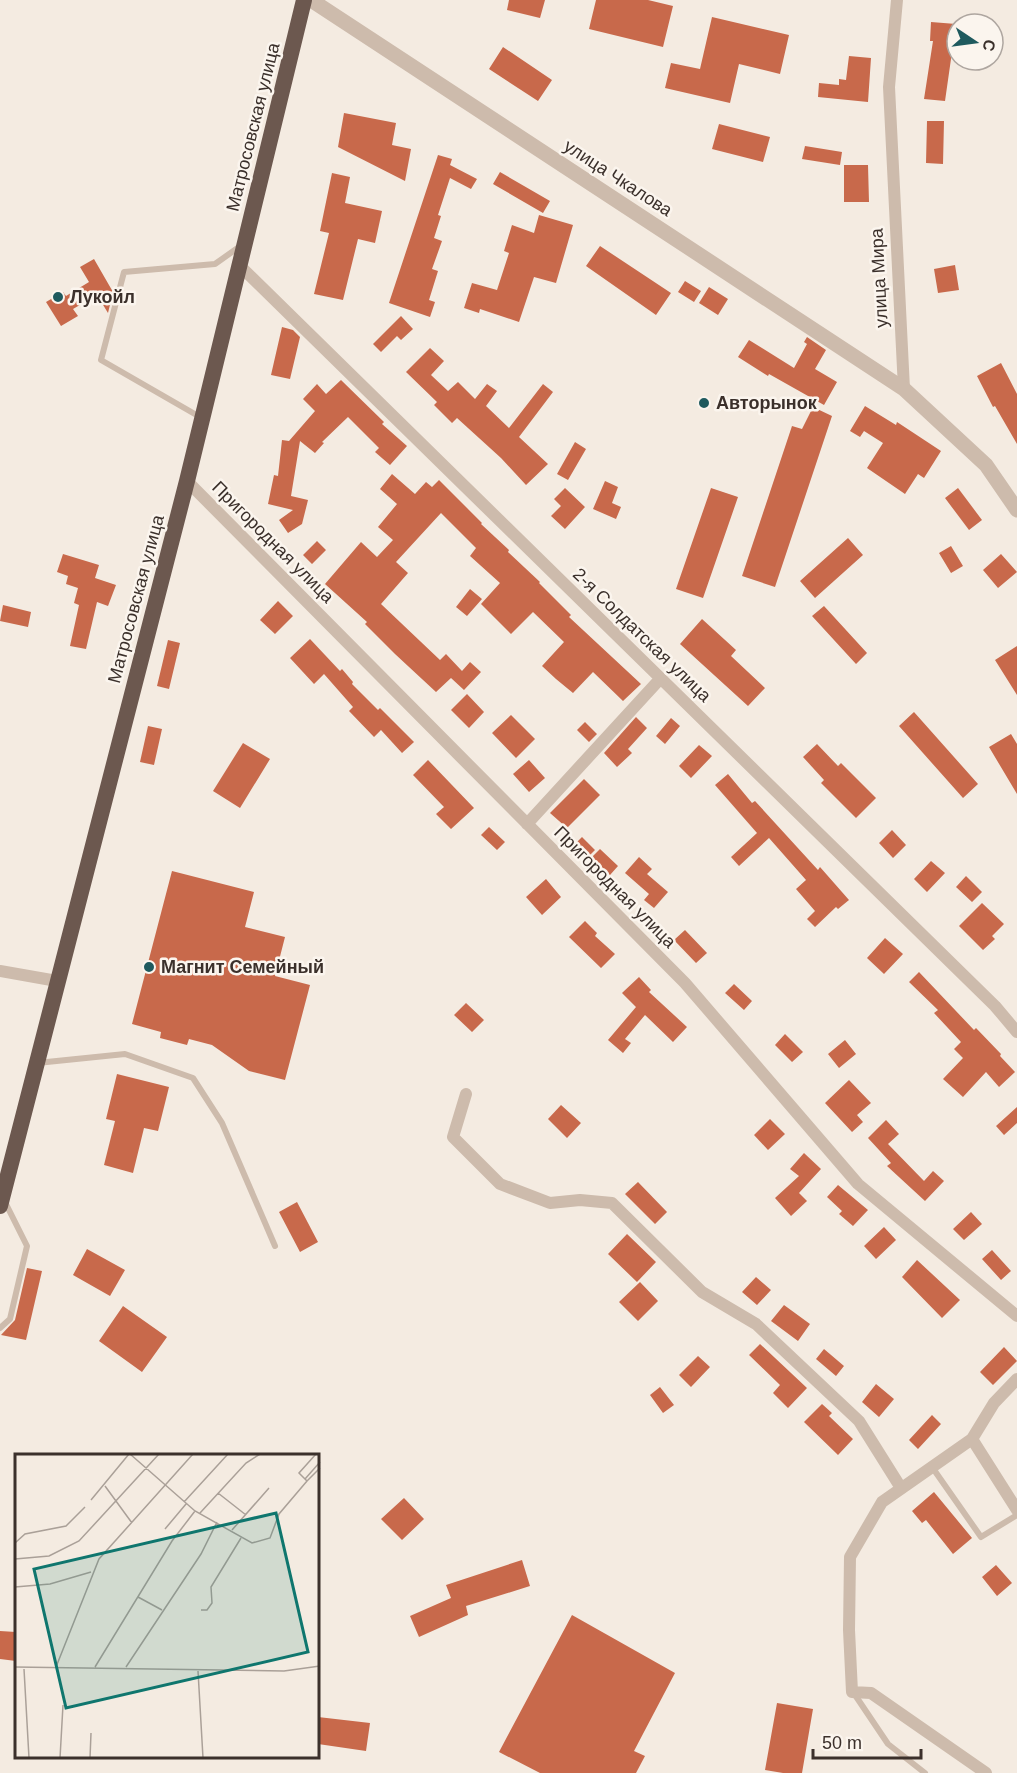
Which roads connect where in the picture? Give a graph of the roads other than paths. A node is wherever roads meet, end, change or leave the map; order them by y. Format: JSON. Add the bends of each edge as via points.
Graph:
{"nodes":[{"id":1,"x":304,"y":0,"type":"edge"},
{"id":2,"x":311,"y":0,"type":"edge"},
{"id":3,"x":897,"y":0,"type":"edge"},
{"id":4,"x":245,"y":244,"type":"junction"},
{"id":5,"x":240,"y":266,"type":"junction"},
{"id":6,"x":904,"y":389,"type":"junction"},
{"id":7,"x":202,"y":418,"type":"junction"},
{"id":8,"x":187,"y":482,"type":"junction"},
{"id":9,"x":1017,"y":510,"type":"edge"},
{"id":10,"x":660,"y":679,"type":"junction"},
{"id":11,"x":527,"y":824,"type":"junction"},
{"id":12,"x":0,"y":971,"type":"edge"},
{"id":13,"x":57,"y":981,"type":"junction"},
{"id":14,"x":1017,"y":1032,"type":"edge"},
{"id":15,"x":37,"y":1064,"type":"junction"},
{"id":16,"x":466,"y":1094,"type":"dead end"},
{"id":17,"x":1,"y":1201,"type":"edge"},
{"id":18,"x":274,"y":1246,"type":"dead end"},
{"id":19,"x":1017,"y":1316,"type":"edge"},
{"id":20,"x":0,"y":1328,"type":"edge"},
{"id":21,"x":1017,"y":1379,"type":"edge"},
{"id":22,"x":972,"y":1439,"type":"junction"},
{"id":23,"x":932,"y":1467,"type":"junction"},
{"id":24,"x":901,"y":1488,"type":"junction"},
{"id":25,"x":1017,"y":1510,"type":"edge"},
{"id":26,"x":1017,"y":1515,"type":"edge"},
{"id":27,"x":852,"y":1692,"type":"junction"},
{"id":28,"x":925,"y":1773,"type":"edge"},
{"id":29,"x":986,"y":1773,"type":"edge"}],
"edges":[{"from":1,"to":4,"type":"highway","name":"Матросовская улица"},
{"from":2,"to":6,"type":"street","name":"улица Чкалова"},
{"from":3,"to":6,"type":"street","name":"улица Мира","via":[[889,87]]},
{"from":4,"to":5,"type":"highway","name":"Матросовская улица"},
{"from":4,"to":7,"type":"lane","via":[[215,264],[124,272],[101,360]]},
{"from":5,"to":7,"type":"highway","name":"Матросовская улица"},
{"from":5,"to":10,"type":"street","name":"2-я Солдатская улица"},
{"from":6,"to":9,"type":"street","via":[[986,465]]},
{"from":7,"to":8,"type":"highway","name":"Матросовская улица"},
{"from":8,"to":11,"type":"street","name":"Пригородная улица"},
{"from":8,"to":13,"type":"highway","name":"Матросовская улица"},
{"from":10,"to":11,"type":"street"},
{"from":10,"to":14,"type":"street","name":"2-я Солдатская улица","via":[[995,1006]]},
{"from":11,"to":19,"type":"street","name":"Пригородная улица","via":[[685,983],[858,1184]]},
{"from":12,"to":13,"type":"street"},
{"from":13,"to":15,"type":"highway","name":"Матросовская улица"},
{"from":15,"to":17,"type":"highway","name":"Матросовская улица"},
{"from":15,"to":18,"type":"lane","via":[[125,1054],[193,1078],[222,1123]]},
{"from":16,"to":24,"type":"street","via":[[453,1137],[500,1184],[550,1203],[612,1203],[702,1292],[756,1324],[859,1421]]},
{"from":17,"to":20,"type":"lane","via":[[27,1246],[10,1319]]},
{"from":21,"to":22,"type":"street","via":[[994,1402]]},
{"from":22,"to":23,"type":"street"},
{"from":22,"to":25,"type":"street"},
{"from":23,"to":24,"type":"street"},
{"from":23,"to":26,"type":"lane","via":[[981,1537]]},
{"from":24,"to":27,"type":"street","via":[[882,1502],[850,1557]]},
{"from":27,"to":28,"type":"lane","via":[[888,1744]]},
{"from":27,"to":29,"type":"street","via":[[871,1693]]}]}
